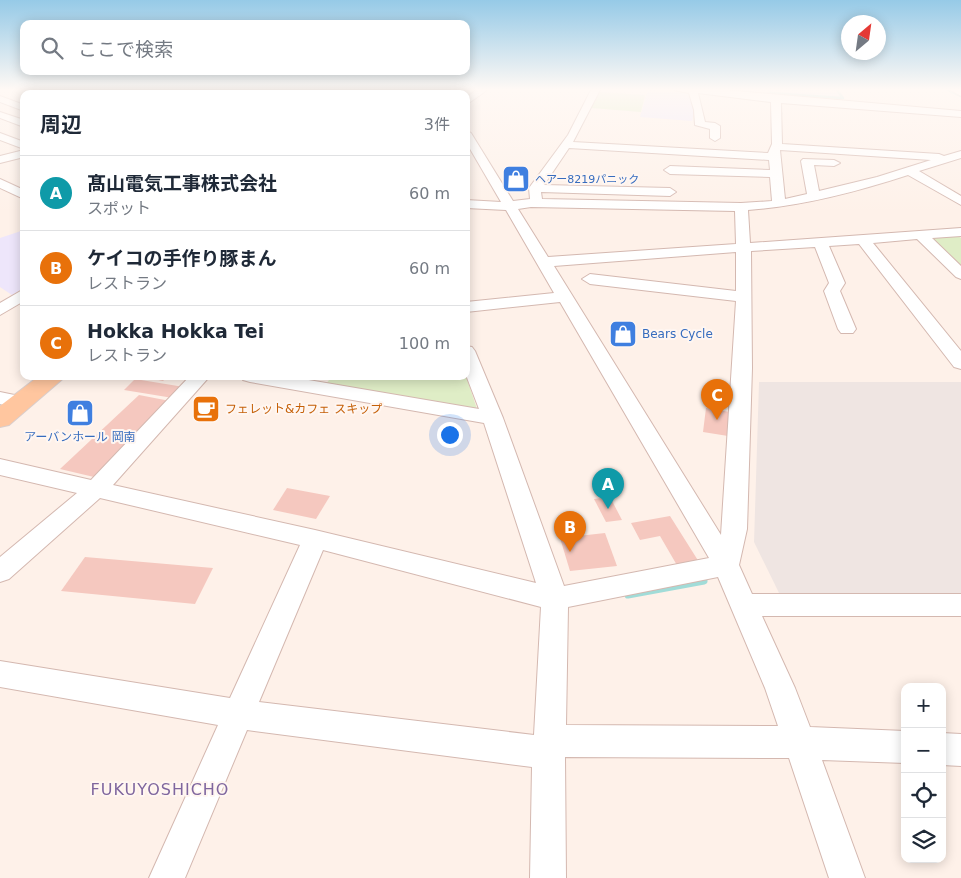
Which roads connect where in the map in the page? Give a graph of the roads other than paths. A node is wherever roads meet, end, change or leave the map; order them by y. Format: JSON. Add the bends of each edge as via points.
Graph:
{"nodes":[{"id":1,"x":16,"y":131,"type":"edge"},
{"id":2,"x":573,"y":131,"type":"edge"},
{"id":3,"x":715,"y":131,"type":"edge"},
{"id":4,"x":778,"y":131,"type":"edge"},
{"id":5,"x":0,"y":135,"type":"edge"},
{"id":6,"x":715,"y":138,"type":"dead end"},
{"id":7,"x":470,"y":139,"type":"edge"},
{"id":8,"x":20,"y":144,"type":"edge"},
{"id":9,"x":565,"y":145,"type":"junction"},
{"id":10,"x":779,"y":150,"type":"junction"},
{"id":11,"x":20,"y":155,"type":"edge"},
{"id":12,"x":954,"y":159,"type":"edge"},
{"id":13,"x":0,"y":160,"type":"edge"},
{"id":14,"x":844,"y":164,"type":"dead end"},
{"id":15,"x":881,"y":166,"type":"dead end"},
{"id":16,"x":670,"y":170,"type":"dead end"},
{"id":17,"x":914,"y":170,"type":"junction"},
{"id":18,"x":776,"y":174,"type":"junction"},
{"id":19,"x":0,"y":183,"type":"edge"},
{"id":20,"x":535,"y":188,"type":"junction"},
{"id":21,"x":681,"y":192,"type":"dead end"},
{"id":22,"x":19,"y":194,"type":"edge"},
{"id":23,"x":749,"y":194,"type":"dead end"},
{"id":24,"x":814,"y":197,"type":"junction"},
{"id":25,"x":960,"y":197,"type":"edge"},
{"id":26,"x":779,"y":199,"type":"junction"},
{"id":27,"x":531,"y":203,"type":"junction"},
{"id":28,"x":470,"y":204,"type":"edge"},
{"id":29,"x":512,"y":206,"type":"junction"},
{"id":30,"x":741,"y":207,"type":"junction"},
{"id":31,"x":961,"y":232,"type":"edge"},
{"id":32,"x":920,"y":235,"type":"junction"},
{"id":33,"x":863,"y":239,"type":"junction"},
{"id":34,"x":820,"y":242,"type":"junction"},
{"id":35,"x":745,"y":247,"type":"junction"},
{"id":36,"x":543,"y":262,"type":"junction"},
{"id":37,"x":961,"y":274,"type":"edge"},
{"id":38,"x":590,"y":278,"type":"dead end"},
{"id":39,"x":0,"y":291,"type":"edge"},
{"id":40,"x":19,"y":297,"type":"edge"},
{"id":41,"x":565,"y":297,"type":"junction"},
{"id":42,"x":745,"y":297,"type":"junction"},
{"id":43,"x":470,"y":307,"type":"edge"},
{"id":44,"x":0,"y":310,"type":"edge"},
{"id":45,"x":847,"y":330,"type":"dead end"},
{"id":46,"x":470,"y":361,"type":"edge"},
{"id":47,"x":961,"y":363,"type":"edge"},
{"id":48,"x":30,"y":380,"type":"edge"},
{"id":49,"x":47,"y":380,"type":"edge"},
{"id":50,"x":197,"y":380,"type":"edge"},
{"id":51,"x":273,"y":380,"type":"edge"},
{"id":52,"x":5,"y":404,"type":"edge"},
{"id":53,"x":493,"y":418,"type":"junction"},
{"id":54,"x":0,"y":467,"type":"edge"},
{"id":55,"x":97,"y":488,"type":"junction"},
{"id":56,"x":315,"y":539,"type":"junction"},
{"id":57,"x":726,"y":565,"type":"junction"},
{"id":58,"x":0,"y":572,"type":"edge"},
{"id":59,"x":556,"y":599,"type":"junction"},
{"id":60,"x":744,"y":605,"type":"junction"},
{"id":61,"x":961,"y":605,"type":"edge"},
{"id":62,"x":0,"y":674,"type":"edge"},
{"id":63,"x":238,"y":714,"type":"junction"},
{"id":64,"x":799,"y":743,"type":"junction"},
{"id":65,"x":549,"y":747,"type":"junction"},
{"id":66,"x":901,"y":747,"type":"edge"},
{"id":67,"x":946,"y":749,"type":"edge"},
{"id":68,"x":961,"y":750,"type":"edge"},
{"id":69,"x":167,"y":878,"type":"edge"},
{"id":70,"x":548,"y":878,"type":"edge"},
{"id":71,"x":847,"y":878,"type":"edge"}],
"edges":[{"from":1,"to":5,"type":"street"},
{"from":2,"to":9,"type":"street"},
{"from":3,"to":6,"type":"street"},
{"from":4,"to":10,"type":"street"},
{"from":5,"to":8,"type":"street"},
{"from":7,"to":29,"type":"street"},
{"from":9,"to":10,"type":"street"},
{"from":9,"to":20,"type":"street"},
{"from":10,"to":12,"type":"street"},
{"from":10,"to":18,"type":"street"},
{"from":11,"to":13,"type":"street"},
{"from":12,"to":17,"type":"street"},
{"from":14,"to":24,"type":"street","via":[[807,162]]},
{"from":15,"to":17,"type":"street"},
{"from":16,"to":18,"type":"street"},
{"from":17,"to":24,"type":"street"},
{"from":17,"to":25,"type":"street"},
{"from":18,"to":26,"type":"street"},
{"from":19,"to":22,"type":"street"},
{"from":20,"to":21,"type":"street"},
{"from":20,"to":27,"type":"street","via":[[537,200]]},
{"from":23,"to":26,"type":"street"},
{"from":24,"to":26,"type":"street"},
{"from":26,"to":30,"type":"street"},
{"from":27,"to":29,"type":"street"},
{"from":27,"to":30,"type":"street"},
{"from":28,"to":29,"type":"street"},
{"from":29,"to":36,"type":"street"},
{"from":30,"to":35,"type":"street"},
{"from":31,"to":32,"type":"street"},
{"from":32,"to":33,"type":"street"},
{"from":32,"to":37,"type":"street"},
{"from":33,"to":34,"type":"street"},
{"from":33,"to":47,"type":"street"},
{"from":34,"to":35,"type":"street"},
{"from":34,"to":45,"type":"street","via":[[837,283],[832,291]]},
{"from":35,"to":36,"type":"street"},
{"from":35,"to":42,"type":"street"},
{"from":36,"to":41,"type":"street"},
{"from":38,"to":42,"type":"street"},
{"from":39,"to":40,"type":"street"},
{"from":40,"to":44,"type":"street"},
{"from":41,"to":43,"type":"street"},
{"from":41,"to":57,"type":"street"},
{"from":42,"to":57,"type":"street","via":[[735,529]]},
{"from":46,"to":53,"type":"street"},
{"from":48,"to":52,"type":"main road"},
{"from":49,"to":52,"type":"main road"},
{"from":50,"to":55,"type":"street"},
{"from":51,"to":53,"type":"street"},
{"from":53,"to":59,"type":"street"},
{"from":54,"to":55,"type":"street"},
{"from":55,"to":56,"type":"street"},
{"from":55,"to":58,"type":"street"},
{"from":56,"to":59,"type":"street"},
{"from":56,"to":63,"type":"street"},
{"from":57,"to":59,"type":"street"},
{"from":57,"to":60,"type":"street"},
{"from":59,"to":65,"type":"street"},
{"from":60,"to":61,"type":"street"},
{"from":60,"to":64,"type":"street","via":[[780,688]]},
{"from":62,"to":63,"type":"street"},
{"from":63,"to":65,"type":"street"},
{"from":63,"to":69,"type":"street"},
{"from":64,"to":65,"type":"street"},
{"from":64,"to":66,"type":"street"},
{"from":64,"to":71,"type":"street"},
{"from":65,"to":70,"type":"street"},
{"from":67,"to":68,"type":"street"}]}
